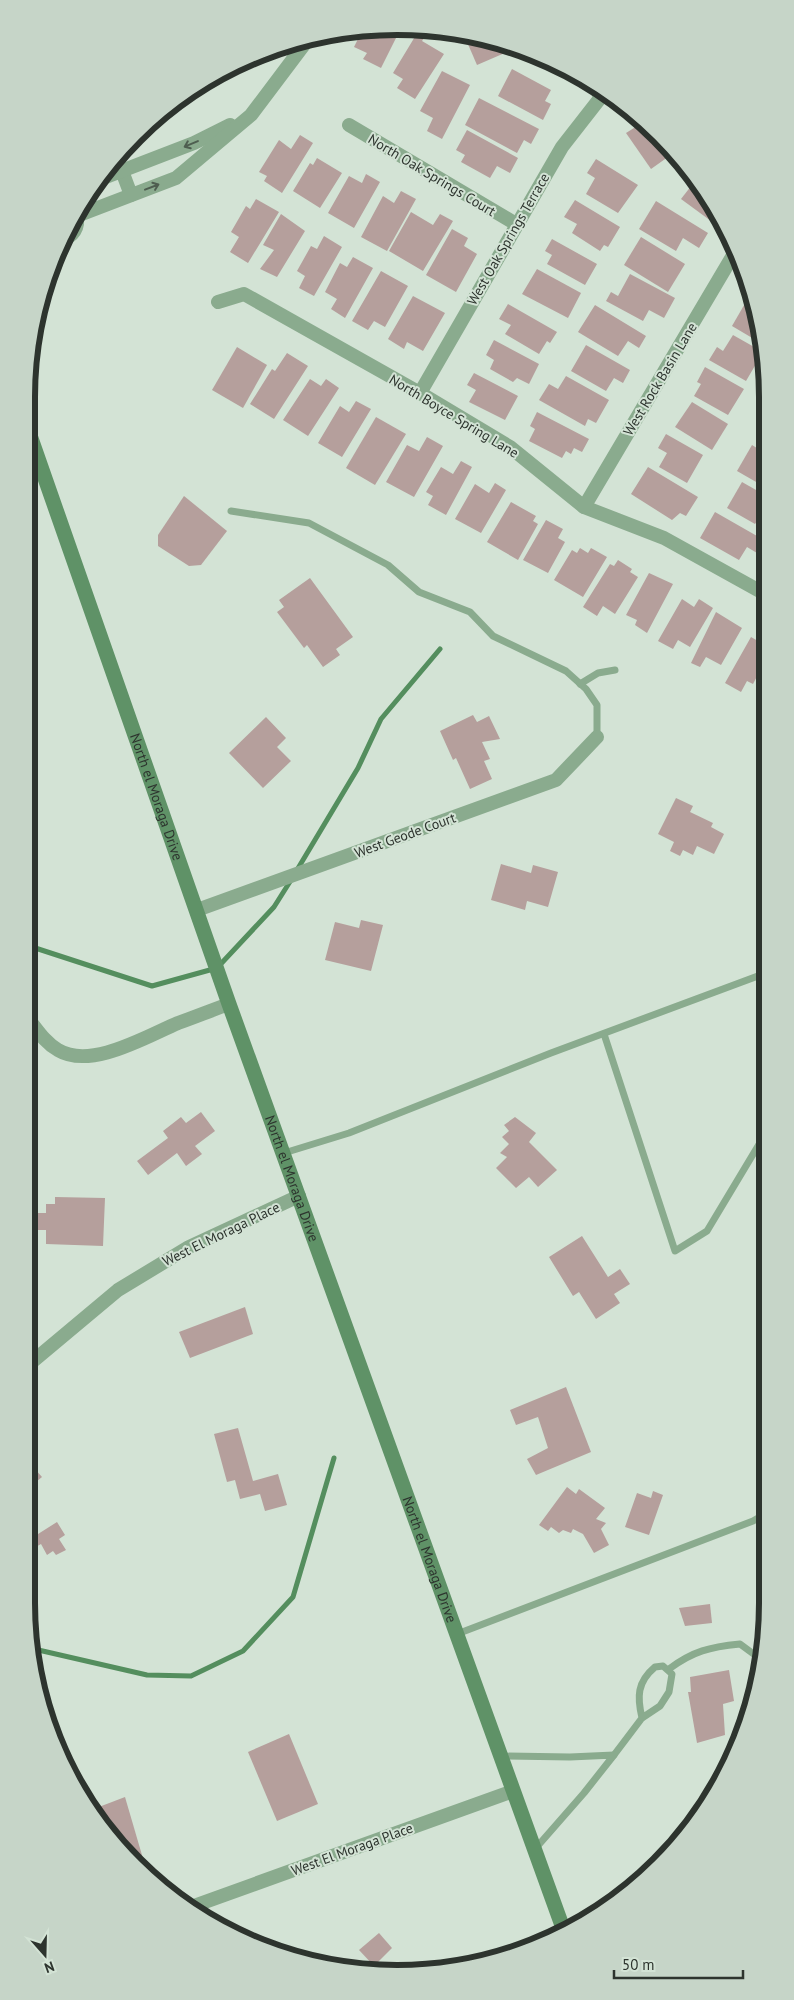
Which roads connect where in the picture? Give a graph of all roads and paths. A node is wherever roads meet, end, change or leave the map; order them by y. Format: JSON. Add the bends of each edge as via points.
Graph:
{"nodes":[{"id":1,"x":303,"y":47,"type":"edge"},
{"id":2,"x":602,"y":99,"type":"edge"},
{"id":3,"x":251,"y":115,"type":"junction"},
{"id":4,"x":349,"y":125,"type":"dead end"},
{"id":5,"x":120,"y":165,"type":"edge"},
{"id":6,"x":122,"y":171,"type":"junction"},
{"id":7,"x":112,"y":175,"type":"edge"},
{"id":8,"x":131,"y":195,"type":"junction"},
{"id":9,"x":87,"y":210,"type":"edge"},
{"id":10,"x":79,"y":224,"type":"edge"},
{"id":11,"x":516,"y":224,"type":"junction"},
{"id":12,"x":70,"y":241,"type":"edge"},
{"id":13,"x":731,"y":258,"type":"edge"},
{"id":14,"x":218,"y":302,"type":"dead end"},
{"id":15,"x":420,"y":393,"type":"junction"},
{"id":16,"x":35,"y":450,"type":"edge"},
{"id":17,"x":584,"y":507,"type":"junction"},
{"id":18,"x":231,"y":511,"type":"dead end"},
{"id":19,"x":759,"y":590,"type":"edge"},
{"id":20,"x":615,"y":670,"type":"dead end"},
{"id":21,"x":580,"y":684,"type":"junction"},
{"id":22,"x":597,"y":737,"type":"joint"},
{"id":23,"x":197,"y":910,"type":"junction"},
{"id":24,"x":759,"y":976,"type":"edge"},
{"id":25,"x":229,"y":1004,"type":"junction"},
{"id":26,"x":35,"y":1027,"type":"edge"},
{"id":27,"x":604,"y":1034,"type":"junction"},
{"id":28,"x":759,"y":1143,"type":"edge"},
{"id":29,"x":284,"y":1153,"type":"junction"},
{"id":30,"x":299,"y":1196,"type":"junction"},
{"id":31,"x":35,"y":1359,"type":"edge"},
{"id":32,"x":759,"y":1517,"type":"edge"},
{"id":33,"x":456,"y":1634,"type":"junction"},
{"id":34,"x":755,"y":1655,"type":"edge"},
{"id":35,"x":669,"y":1669,"type":"junction"},
{"id":36,"x":642,"y":1718,"type":"junction"},
{"id":37,"x":614,"y":1755,"type":"junction"},
{"id":38,"x":501,"y":1756,"type":"junction"},
{"id":39,"x":513,"y":1791,"type":"junction"},
{"id":40,"x":534,"y":1849,"type":"junction"},
{"id":41,"x":197,"y":1905,"type":"edge"},
{"id":42,"x":562,"y":1925,"type":"edge"}],
"edges":[{"from":1,"to":3,"type":"street"},
{"from":2,"to":11,"type":"street","name":"West Oak Springs Terrace","via":[[562,147]]},
{"from":3,"to":6,"type":"street","one_way":true,"via":[[194,143]]},
{"from":8,"to":3,"type":"street","one_way":true,"via":[[176,178]]},
{"from":4,"to":11,"type":"street","name":"North Oak Springs Court"},
{"from":5,"to":6,"type":"street"},
{"from":6,"to":7,"type":"street"},
{"from":6,"to":8,"type":"street"},
{"from":8,"to":9,"type":"street"},
{"from":10,"to":12,"type":"lane","via":[[80,230]]},
{"from":11,"to":15,"type":"street","name":"West Oak Springs Terrace"},
{"from":13,"to":17,"type":"street","name":"West Rock Basin Lane"},
{"from":14,"to":15,"type":"street","name":"North Boyce Spring Lane","via":[[244,294]]},
{"from":15,"to":17,"type":"street","name":"North Boyce Spring Lane","via":[[510,447]]},
{"from":16,"to":23,"type":"street","name":"North el Moraga Drive"},
{"from":17,"to":19,"type":"street","name":"North Boyce Spring Lane","via":[[664,538]]},
{"from":18,"to":21,"type":"lane","via":[[309,523],[388,565],[420,592],[470,612],[493,636],[566,671]]},
{"from":20,"to":21,"type":"lane","via":[[598,673]]},
{"from":21,"to":22,"type":"lane","via":[[597,705]]},
{"from":22,"to":23,"type":"street","name":"West Geode Court","via":[[556,780]]},
{"from":23,"to":25,"type":"street","name":"North el Moraga Drive"},
{"from":24,"to":27,"type":"lane"},
{"from":25,"to":26,"type":"street","via":[[119,1049],[94,1055],[76,1056],[58,1050]]},
{"from":25,"to":29,"type":"street","name":"North el Moraga Drive"},
{"from":27,"to":28,"type":"lane","via":[[675,1251],[707,1231]]},
{"from":27,"to":29,"type":"lane","via":[[349,1133]]},
{"from":29,"to":30,"type":"street","name":"North el Moraga Drive"},
{"from":30,"to":31,"type":"street","name":"West El Moraga Place","via":[[189,1248],[118,1290]]},
{"from":30,"to":33,"type":"street","name":"North el Moraga Drive"},
{"from":32,"to":33,"type":"lane"},
{"from":33,"to":38,"type":"street","name":"North el Moraga Drive"},
{"from":34,"to":35,"type":"lane","via":[[740,1644],[711,1646],[685,1657]]},
{"from":35,"to":36,"type":"lane","via":[[672,1674],[669,1692],[660,1706]]},
{"from":35,"to":36,"type":"lane","via":[[654,1667],[640,1684],[638,1700]]},
{"from":36,"to":37,"type":"lane"},
{"from":37,"to":38,"type":"lane"},
{"from":37,"to":40,"type":"lane"},
{"from":38,"to":39,"type":"street","name":"North el Moraga Drive"},
{"from":39,"to":40,"type":"street","name":"North el Moraga Drive"},
{"from":39,"to":41,"type":"street","name":"West El Moraga Place"},
{"from":40,"to":42,"type":"street","name":"North el Moraga Drive"}]}
